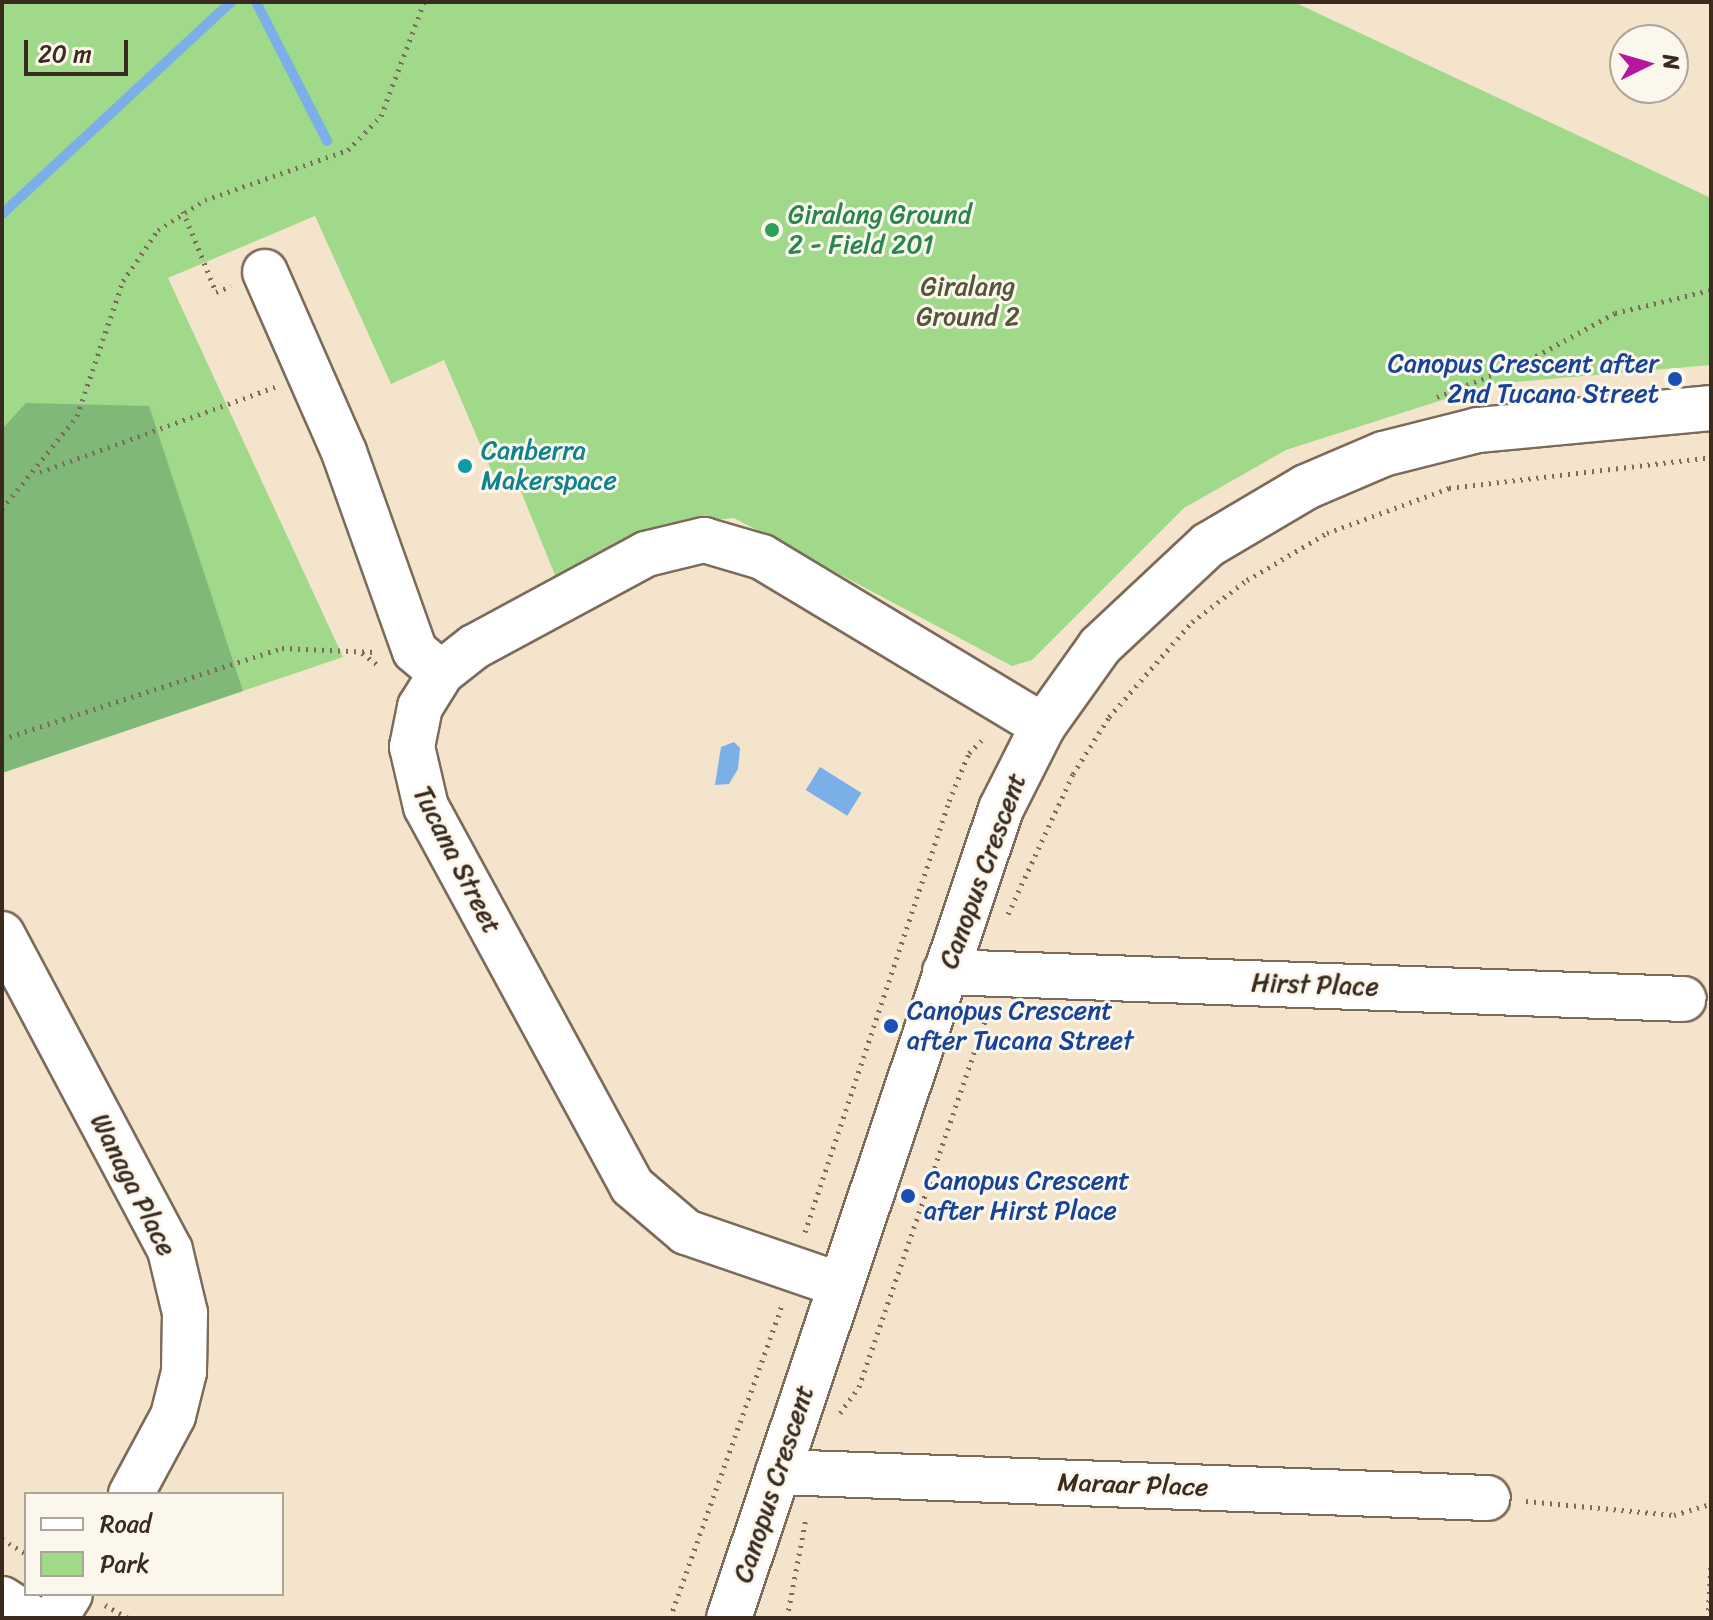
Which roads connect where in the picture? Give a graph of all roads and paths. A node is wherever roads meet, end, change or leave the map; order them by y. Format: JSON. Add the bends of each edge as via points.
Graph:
{"nodes":[{"id":1,"x":424,"y":2,"type":"edge"},
{"id":2,"x":183,"y":211,"type":"junction"},
{"id":3,"x":265,"y":272,"type":"joint"},
{"id":4,"x":1711,"y":290,"type":"edge"},
{"id":5,"x":309,"y":371,"type":"junction"},
{"id":6,"x":1423,"y":403,"type":"dead end"},
{"id":7,"x":1711,"y":408,"type":"edge"},
{"id":8,"x":1711,"y":457,"type":"edge"},
{"id":9,"x":37,"y":474,"type":"junction"},
{"id":10,"x":2,"y":509,"type":"edge"},
{"id":11,"x":428,"y":660,"type":"junction"},
{"id":12,"x":1043,"y":726,"type":"junction"},
{"id":13,"x":2,"y":739,"type":"edge"},
{"id":14,"x":2,"y":934,"type":"edge"},
{"id":15,"x":945,"y":972,"type":"junction"},
{"id":16,"x":997,"y":973,"type":"junction"},
{"id":17,"x":1684,"y":999,"type":"dead end"},
{"id":18,"x":840,"y":1285,"type":"junction"},
{"id":19,"x":831,"y":1419,"type":"dead end"},
{"id":20,"x":795,"y":1472,"type":"junction"},
{"id":21,"x":132,"y":1492,"type":"edge"},
{"id":22,"x":1488,"y":1498,"type":"joint"},
{"id":23,"x":1711,"y":1504,"type":"edge"},
{"id":24,"x":2,"y":1539,"type":"edge"},
{"id":25,"x":24,"y":1553,"type":"edge"},
{"id":26,"x":1711,"y":1563,"type":"edge"},
{"id":27,"x":69,"y":1596,"type":"edge"},
{"id":28,"x":2,"y":1599,"type":"edge"},
{"id":29,"x":32,"y":1618,"type":"edge"},
{"id":30,"x":55,"y":1618,"type":"edge"},
{"id":31,"x":729,"y":1618,"type":"edge"},
{"id":32,"x":787,"y":1618,"type":"edge"},
{"id":33,"x":1708,"y":1618,"type":"edge"}],
"edges":[{"from":1,"to":2,"type":"path","via":[[396,87],[369,132],[325,164]]},
{"from":2,"to":3,"type":"path","via":[[216,292]]},
{"from":2,"to":9,"type":"path","via":[[135,258],[77,416]]},
{"from":3,"to":5,"type":"street"},
{"from":4,"to":6,"type":"path","via":[[1615,313],[1529,360]]},
{"from":5,"to":9,"type":"path","via":[[159,435]]},
{"from":5,"to":11,"type":"street"},
{"from":7,"to":12,"type":"street","name":"Canopus Crescent","via":[[1478,430],[1383,454],[1306,487],[1170,576],[1100,646]]},
{"from":8,"to":16,"type":"path","via":[[1449,488],[1327,533],[1247,580],[1192,622],[1102,728],[1054,812],[1022,896],[996,924]]},
{"from":9,"to":10,"type":"path"},
{"from":11,"to":12,"type":"street","name":"Tucana Street","via":[[474,647],[646,554],[704,540],[762,557]]},
{"from":11,"to":13,"type":"path","via":[[282,648]]},
{"from":11,"to":18,"type":"street","name":"Tucana Street","via":[[414,727],[418,788],[619,1166],[647,1204],[686,1232]]},
{"from":12,"to":15,"type":"street","name":"Canopus Crescent","via":[[1001,809]]},
{"from":14,"to":21,"type":"street","name":"Wanaga Place","via":[[170,1250],[185,1313],[173,1416]]},
{"from":15,"to":16,"type":"street","name":"Hirst Place"},
{"from":15,"to":18,"type":"street","name":"Canopus Crescent"},
{"from":16,"to":17,"type":"street","name":"Hirst Place"},
{"from":16,"to":19,"type":"path","via":[[997,992],[859,1387],[848,1409]]},
{"from":18,"to":20,"type":"street","name":"Canopus Crescent"},
{"from":20,"to":22,"type":"street","name":"Maraar Place"},
{"from":20,"to":31,"type":"street","name":"Canopus Crescent"},
{"from":20,"to":32,"type":"path","via":[[806,1542]]},
{"from":22,"to":23,"type":"path","via":[[1674,1515]]},
{"from":24,"to":25,"type":"path"},
{"from":26,"to":33,"type":"path"},
{"from":27,"to":30,"type":"street"},
{"from":28,"to":29,"type":"street"}]}
